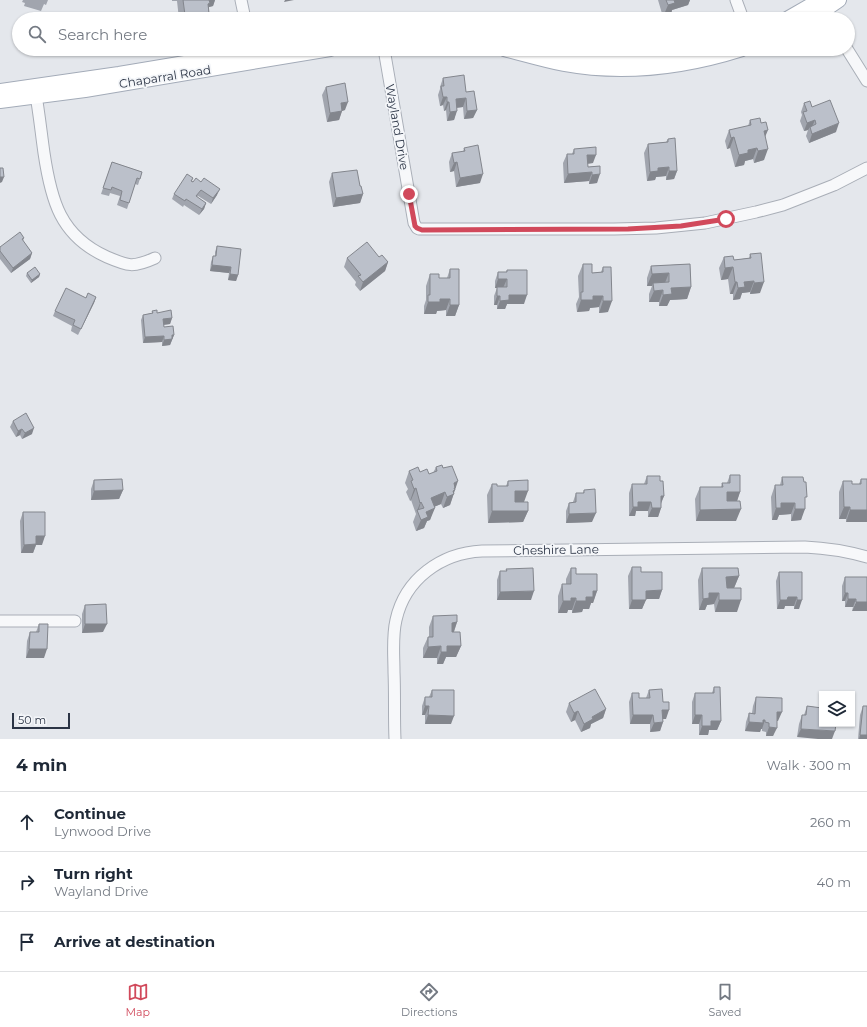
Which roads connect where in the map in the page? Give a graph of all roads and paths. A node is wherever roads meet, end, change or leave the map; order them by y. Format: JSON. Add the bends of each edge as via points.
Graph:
{"nodes":[{"id":1,"x":241,"y":0,"type":"edge"},
{"id":2,"x":736,"y":0,"type":"edge"},
{"id":3,"x":839,"y":0,"type":"edge"},
{"id":4,"x":822,"y":8,"type":"edge"},
{"id":5,"x":244,"y":12,"type":"edge"},
{"id":6,"x":740,"y":12,"type":"edge"},
{"id":7,"x":809,"y":12,"type":"edge"},
{"id":8,"x":240,"y":56,"type":"edge"},
{"id":9,"x":385,"y":56,"type":"edge"},
{"id":10,"x":532,"y":56,"type":"edge"},
{"id":11,"x":580,"y":56,"type":"edge"},
{"id":12,"x":669,"y":56,"type":"edge"},
{"id":13,"x":720,"y":56,"type":"edge"},
{"id":14,"x":851,"y":56,"type":"edge"},
{"id":15,"x":867,"y":81,"type":"edge"},
{"id":16,"x":0,"y":91,"type":"edge"},
{"id":17,"x":36,"y":92,"type":"junction"},
{"id":18,"x":0,"y":101,"type":"edge"},
{"id":19,"x":867,"y":168,"type":"edge"},
{"id":20,"x":155,"y":258,"type":"dead end"},
{"id":21,"x":867,"y":557,"type":"edge"},
{"id":22,"x":0,"y":621,"type":"edge"},
{"id":23,"x":75,"y":621,"type":"dead end"},
{"id":24,"x":395,"y":739,"type":"edge"}],
"edges":[{"from":1,"to":5,"type":"street"},
{"from":2,"to":6,"type":"street"},
{"from":3,"to":4,"type":"main road"},
{"from":4,"to":7,"type":"main road"},
{"from":8,"to":17,"type":"main road","name":"Chaparral Road"},
{"from":9,"to":19,"type":"street","name":"Wayland Drive","via":[[414,223],[422,230],[656,228],[705,223],[790,202],[834,185]]},
{"from":10,"to":13,"type":"main road","via":[[585,67],[628,69],[682,64]]},
{"from":11,"to":12,"type":"main road","via":[[638,59]]},
{"from":14,"to":15,"type":"street"},
{"from":16,"to":17,"type":"main road","name":"Chaparral Road"},
{"from":17,"to":18,"type":"main road","name":"Chaparral Road"},
{"from":17,"to":20,"type":"street","via":[[48,183],[61,217],[90,248],[118,262],[141,265]]},
{"from":21,"to":24,"type":"street","name":"Cheshire Lane","via":[[848,551],[805,547],[482,551],[452,556],[421,576],[409,590],[398,613],[394,636]]},
{"from":22,"to":23,"type":"street"}]}
